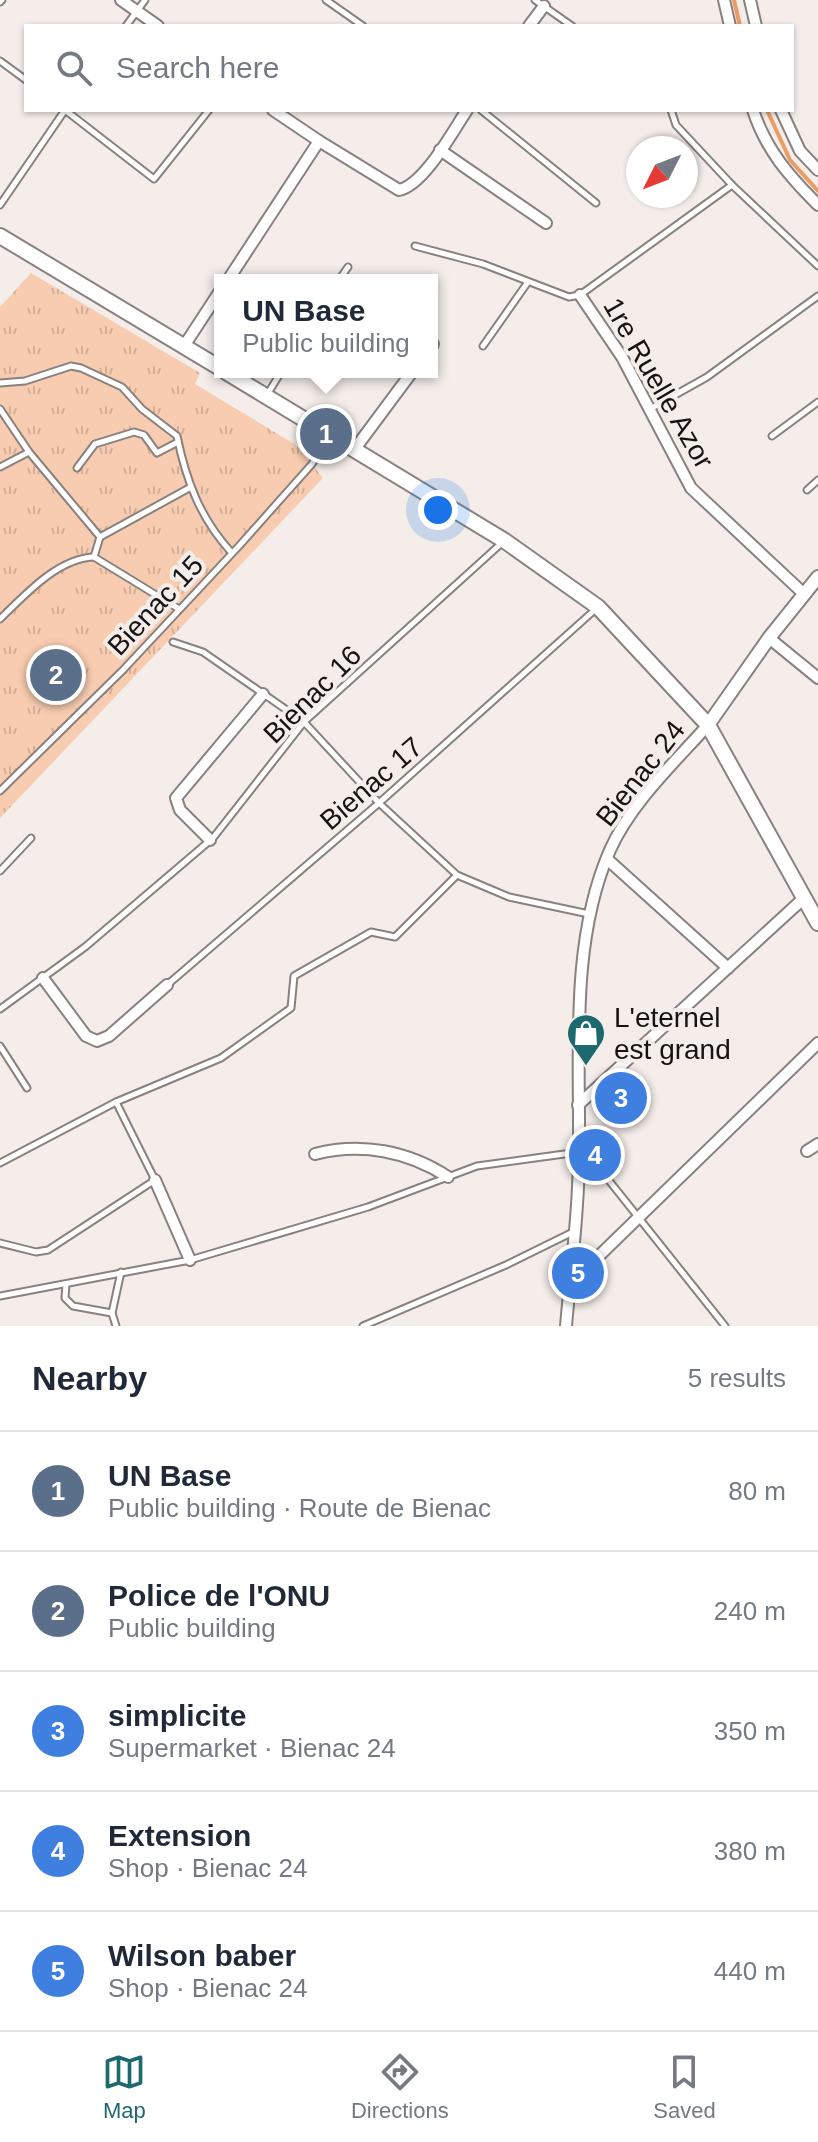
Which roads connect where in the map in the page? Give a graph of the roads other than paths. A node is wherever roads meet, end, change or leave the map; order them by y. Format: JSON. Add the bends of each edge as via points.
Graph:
{"nodes":[{"id":1,"x":121,"y":0,"type":"edge"},
{"id":2,"x":145,"y":0,"type":"edge"},
{"id":3,"x":326,"y":0,"type":"edge"},
{"id":4,"x":724,"y":0,"type":"edge"},
{"id":5,"x":750,"y":0,"type":"edge"},
{"id":6,"x":542,"y":2,"type":"edge"},
{"id":7,"x":137,"y":10,"type":"junction"},
{"id":8,"x":127,"y":24,"type":"edge"},
{"id":9,"x":155,"y":24,"type":"edge"},
{"id":10,"x":360,"y":24,"type":"edge"},
{"id":11,"x":530,"y":24,"type":"edge"},
{"id":12,"x":570,"y":24,"type":"edge"},
{"id":13,"x":730,"y":24,"type":"edge"},
{"id":14,"x":756,"y":24,"type":"edge"},
{"id":15,"x":0,"y":61,"type":"edge"},
{"id":16,"x":24,"y":79,"type":"edge"},
{"id":17,"x":64,"y":112,"type":"edge"},
{"id":18,"x":68,"y":112,"type":"edge"},
{"id":19,"x":207,"y":112,"type":"edge"},
{"id":20,"x":276,"y":112,"type":"edge"},
{"id":21,"x":466,"y":112,"type":"edge"},
{"id":22,"x":483,"y":112,"type":"edge"},
{"id":23,"x":672,"y":112,"type":"edge"},
{"id":24,"x":754,"y":112,"type":"edge"},
{"id":25,"x":782,"y":112,"type":"edge"},
{"id":26,"x":319,"y":141,"type":"junction"},
{"id":27,"x":440,"y":150,"type":"junction"},
{"id":28,"x":818,"y":170,"type":"edge"},
{"id":29,"x":732,"y":185,"type":"junction"},
{"id":30,"x":596,"y":203,"type":"dead end"},
{"id":31,"x":0,"y":205,"type":"edge"},
{"id":32,"x":818,"y":205,"type":"edge"},
{"id":33,"x":546,"y":223,"type":"dead end"},
{"id":34,"x":0,"y":236,"type":"edge"},
{"id":35,"x":415,"y":246,"type":"dead end"},
{"id":36,"x":818,"y":266,"type":"edge"},
{"id":37,"x":348,"y":267,"type":"dead end"},
{"id":38,"x":232,"y":274,"type":"edge"},
{"id":39,"x":343,"y":274,"type":"edge"},
{"id":40,"x":528,"y":282,"type":"junction"},
{"id":41,"x":580,"y":295,"type":"junction"},
{"id":42,"x":818,"y":296,"type":"edge"},
{"id":43,"x":214,"y":300,"type":"edge"},
{"id":44,"x":184,"y":346,"type":"junction"},
{"id":45,"x":483,"y":346,"type":"dead end"},
{"id":46,"x":214,"y":364,"type":"edge"},
{"id":47,"x":236,"y":378,"type":"edge"},
{"id":48,"x":277,"y":378,"type":"edge"},
{"id":49,"x":408,"y":378,"type":"edge"},
{"id":50,"x":0,"y":383,"type":"edge"},
{"id":51,"x":266,"y":396,"type":"junction"},
{"id":52,"x":818,"y":402,"type":"edge"},
{"id":53,"x":0,"y":409,"type":"edge"},
{"id":54,"x":650,"y":409,"type":"junction"},
{"id":55,"x":327,"y":435,"type":"junction"},
{"id":56,"x":772,"y":436,"type":"dead end"},
{"id":57,"x":178,"y":442,"type":"junction"},
{"id":58,"x":354,"y":450,"type":"junction"},
{"id":59,"x":29,"y":452,"type":"junction"},
{"id":60,"x":0,"y":467,"type":"edge"},
{"id":61,"x":77,"y":468,"type":"dead end"},
{"id":62,"x":818,"y":480,"type":"edge"},
{"id":63,"x":191,"y":487,"type":"junction"},
{"id":64,"x":807,"y":490,"type":"dead end"},
{"id":65,"x":100,"y":537,"type":"junction"},
{"id":66,"x":505,"y":541,"type":"junction"},
{"id":67,"x":231,"y":552,"type":"junction"},
{"id":68,"x":94,"y":557,"type":"junction"},
{"id":69,"x":818,"y":577,"type":"edge"},
{"id":70,"x":803,"y":593,"type":"junction"},
{"id":71,"x":598,"y":607,"type":"junction"},
{"id":72,"x":179,"y":609,"type":"junction"},
{"id":73,"x":0,"y":619,"type":"edge"},
{"id":74,"x":769,"y":638,"type":"junction"},
{"id":75,"x":173,"y":642,"type":"dead end"},
{"id":76,"x":818,"y":678,"type":"edge"},
{"id":77,"x":263,"y":694,"type":"junction"},
{"id":78,"x":304,"y":722,"type":"junction"},
{"id":79,"x":708,"y":725,"type":"junction"},
{"id":80,"x":0,"y":791,"type":"edge"},
{"id":81,"x":379,"y":803,"type":"junction"},
{"id":82,"x":31,"y":838,"type":"dead end"},
{"id":83,"x":210,"y":840,"type":"junction"},
{"id":84,"x":607,"y":859,"type":"junction"},
{"id":85,"x":0,"y":871,"type":"edge"},
{"id":86,"x":457,"y":875,"type":"junction"},
{"id":87,"x":804,"y":898,"type":"junction"},
{"id":88,"x":589,"y":914,"type":"junction"},
{"id":89,"x":818,"y":923,"type":"edge"},
{"id":90,"x":728,"y":968,"type":"junction"},
{"id":91,"x":43,"y":978,"type":"junction"},
{"id":92,"x":167,"y":985,"type":"joint"},
{"id":93,"x":1,"y":1011,"type":"edge"},
{"id":94,"x":818,"y":1043,"type":"edge"},
{"id":95,"x":0,"y":1046,"type":"edge"},
{"id":96,"x":27,"y":1088,"type":"dead end"},
{"id":97,"x":116,"y":1102,"type":"junction"},
{"id":98,"x":578,"y":1105,"type":"junction"},
{"id":99,"x":818,"y":1144,"type":"edge"},
{"id":100,"x":807,"y":1151,"type":"dead end"},
{"id":101,"x":579,"y":1152,"type":"junction"},
{"id":102,"x":315,"y":1154,"type":"dead end"},
{"id":103,"x":0,"y":1163,"type":"edge"},
{"id":104,"x":448,"y":1177,"type":"junction"},
{"id":105,"x":155,"y":1180,"type":"junction"},
{"id":106,"x":637,"y":1218,"type":"junction"},
{"id":107,"x":573,"y":1232,"type":"junction"},
{"id":108,"x":0,"y":1243,"type":"edge"},
{"id":109,"x":190,"y":1260,"type":"junction"},
{"id":110,"x":121,"y":1272,"type":"junction"},
{"id":111,"x":66,"y":1284,"type":"junction"},
{"id":112,"x":569,"y":1285,"type":"junction"},
{"id":113,"x":0,"y":1296,"type":"edge"},
{"id":114,"x":112,"y":1313,"type":"junction"},
{"id":115,"x":116,"y":1326,"type":"edge"},
{"id":116,"x":363,"y":1326,"type":"edge"},
{"id":117,"x":566,"y":1326,"type":"edge"},
{"id":118,"x":725,"y":1326,"type":"edge"}],
"edges":[{"from":1,"to":7,"type":"street"},
{"from":2,"to":7,"type":"lane"},
{"from":3,"to":10,"type":"lane"},
{"from":4,"to":13,"type":"street"},
{"from":5,"to":14,"type":"street"},
{"from":6,"to":11,"type":"street"},
{"from":6,"to":12,"type":"lane"},
{"from":7,"to":8,"type":"lane"},
{"from":7,"to":9,"type":"street"},
{"from":15,"to":16,"type":"lane"},
{"from":17,"to":31,"type":"lane"},
{"from":18,"to":19,"type":"lane","via":[[154,179]]},
{"from":20,"to":26,"type":"street"},
{"from":21,"to":27,"type":"street"},
{"from":22,"to":30,"type":"lane"},
{"from":23,"to":29,"type":"lane","via":[[676,125]]},
{"from":24,"to":32,"type":"street","via":[[782,169]]},
{"from":25,"to":28,"type":"street","via":[[800,151]]},
{"from":26,"to":27,"type":"street","via":[[399,190],[415,182]]},
{"from":26,"to":38,"type":"street"},
{"from":27,"to":33,"type":"street"},
{"from":29,"to":36,"type":"lane"},
{"from":29,"to":41,"type":"lane"},
{"from":34,"to":44,"type":"main road"},
{"from":35,"to":40,"type":"lane"},
{"from":37,"to":39,"type":"lane"},
{"from":40,"to":41,"type":"lane","via":[[569,297]]},
{"from":40,"to":45,"type":"lane"},
{"from":41,"to":54,"type":"street","name":"1re Ruelle Azor"},
{"from":42,"to":54,"type":"lane","via":[[707,377]]},
{"from":43,"to":44,"type":"street"},
{"from":44,"to":46,"type":"main road"},
{"from":47,"to":51,"type":"main road"},
{"from":48,"to":51,"type":"lane"},
{"from":49,"to":58,"type":"street"},
{"from":50,"to":57,"type":"lane","via":[[81,368],[122,387]]},
{"from":51,"to":55,"type":"main road"},
{"from":52,"to":56,"type":"lane"},
{"from":53,"to":59,"type":"lane"},
{"from":54,"to":70,"type":"street","name":"1re Ruelle Azor","via":[[691,488]]},
{"from":55,"to":58,"type":"main road"},
{"from":55,"to":67,"type":"lane","name":"Bienac 15","via":[[312,464]]},
{"from":57,"to":61,"type":"lane","via":[[157,453],[144,435],[123,434],[95,444]]},
{"from":57,"to":63,"type":"lane"},
{"from":58,"to":66,"type":"main road"},
{"from":59,"to":60,"type":"lane"},
{"from":59,"to":65,"type":"lane"},
{"from":62,"to":64,"type":"lane"},
{"from":63,"to":65,"type":"lane"},
{"from":63,"to":67,"type":"lane","via":[[207,522]]},
{"from":65,"to":68,"type":"lane"},
{"from":66,"to":71,"type":"main road"},
{"from":66,"to":78,"type":"lane","name":"Bienac 16"},
{"from":67,"to":72,"type":"lane","name":"Bienac 15"},
{"from":68,"to":72,"type":"lane"},
{"from":68,"to":73,"type":"lane","via":[[78,558],[32,587]]},
{"from":69,"to":70,"type":"street"},
{"from":70,"to":74,"type":"street"},
{"from":71,"to":79,"type":"main road"},
{"from":71,"to":81,"type":"lane","name":"Bienac 17"},
{"from":72,"to":80,"type":"lane","name":"Bienac 15"},
{"from":74,"to":76,"type":"street"},
{"from":74,"to":79,"type":"street"},
{"from":75,"to":77,"type":"lane","via":[[203,652]]},
{"from":77,"to":78,"type":"lane"},
{"from":77,"to":83,"type":"street","via":[[176,798],[180,810]]},
{"from":78,"to":81,"type":"lane"},
{"from":78,"to":83,"type":"lane","name":"Bienac 16"},
{"from":79,"to":84,"type":"street","name":"Bienac 24","via":[[624,824]]},
{"from":79,"to":87,"type":"main road"},
{"from":81,"to":86,"type":"lane"},
{"from":81,"to":92,"type":"lane","name":"Bienac 17"},
{"from":82,"to":85,"type":"lane"},
{"from":83,"to":91,"type":"lane","name":"Bienac 16"},
{"from":84,"to":88,"type":"street","name":"Bienac 24"},
{"from":84,"to":90,"type":"street"},
{"from":86,"to":88,"type":"lane","via":[[509,897]]},
{"from":86,"to":97,"type":"lane","via":[[395,937],[371,932],[294,976],[291,1008],[221,1058]]},
{"from":87,"to":89,"type":"main road"},
{"from":87,"to":90,"type":"street"},
{"from":88,"to":98,"type":"street","name":"Bienac 24"},
{"from":90,"to":98,"type":"street"},
{"from":91,"to":92,"type":"street","via":[[90,1041],[109,1036]]},
{"from":91,"to":93,"type":"lane","name":"Bienac 16"},
{"from":94,"to":106,"type":"street"},
{"from":95,"to":96,"type":"lane"},
{"from":97,"to":103,"type":"lane"},
{"from":97,"to":105,"type":"lane"},
{"from":98,"to":101,"type":"street","name":"Bienac 24"},
{"from":99,"to":100,"type":"street"},
{"from":101,"to":104,"type":"lane","via":[[477,1166]]},
{"from":101,"to":106,"type":"lane","via":[[595,1163]]},
{"from":101,"to":107,"type":"street","name":"Bienac 24"},
{"from":102,"to":104,"type":"street","via":[[337,1148],[373,1150],[418,1159]]},
{"from":104,"to":109,"type":"lane","via":[[368,1207]]},
{"from":105,"to":108,"type":"lane","via":[[48,1250]]},
{"from":105,"to":109,"type":"street"},
{"from":106,"to":112,"type":"street"},
{"from":106,"to":118,"type":"lane"},
{"from":107,"to":112,"type":"street","name":"Bienac 24"},
{"from":107,"to":116,"type":"lane"},
{"from":109,"to":110,"type":"lane"},
{"from":110,"to":111,"type":"lane"},
{"from":110,"to":114,"type":"lane"},
{"from":111,"to":113,"type":"lane"},
{"from":111,"to":114,"type":"lane","via":[[65,1298],[73,1306]]},
{"from":112,"to":117,"type":"street","name":"Bienac 24"},
{"from":114,"to":115,"type":"lane"}]}
